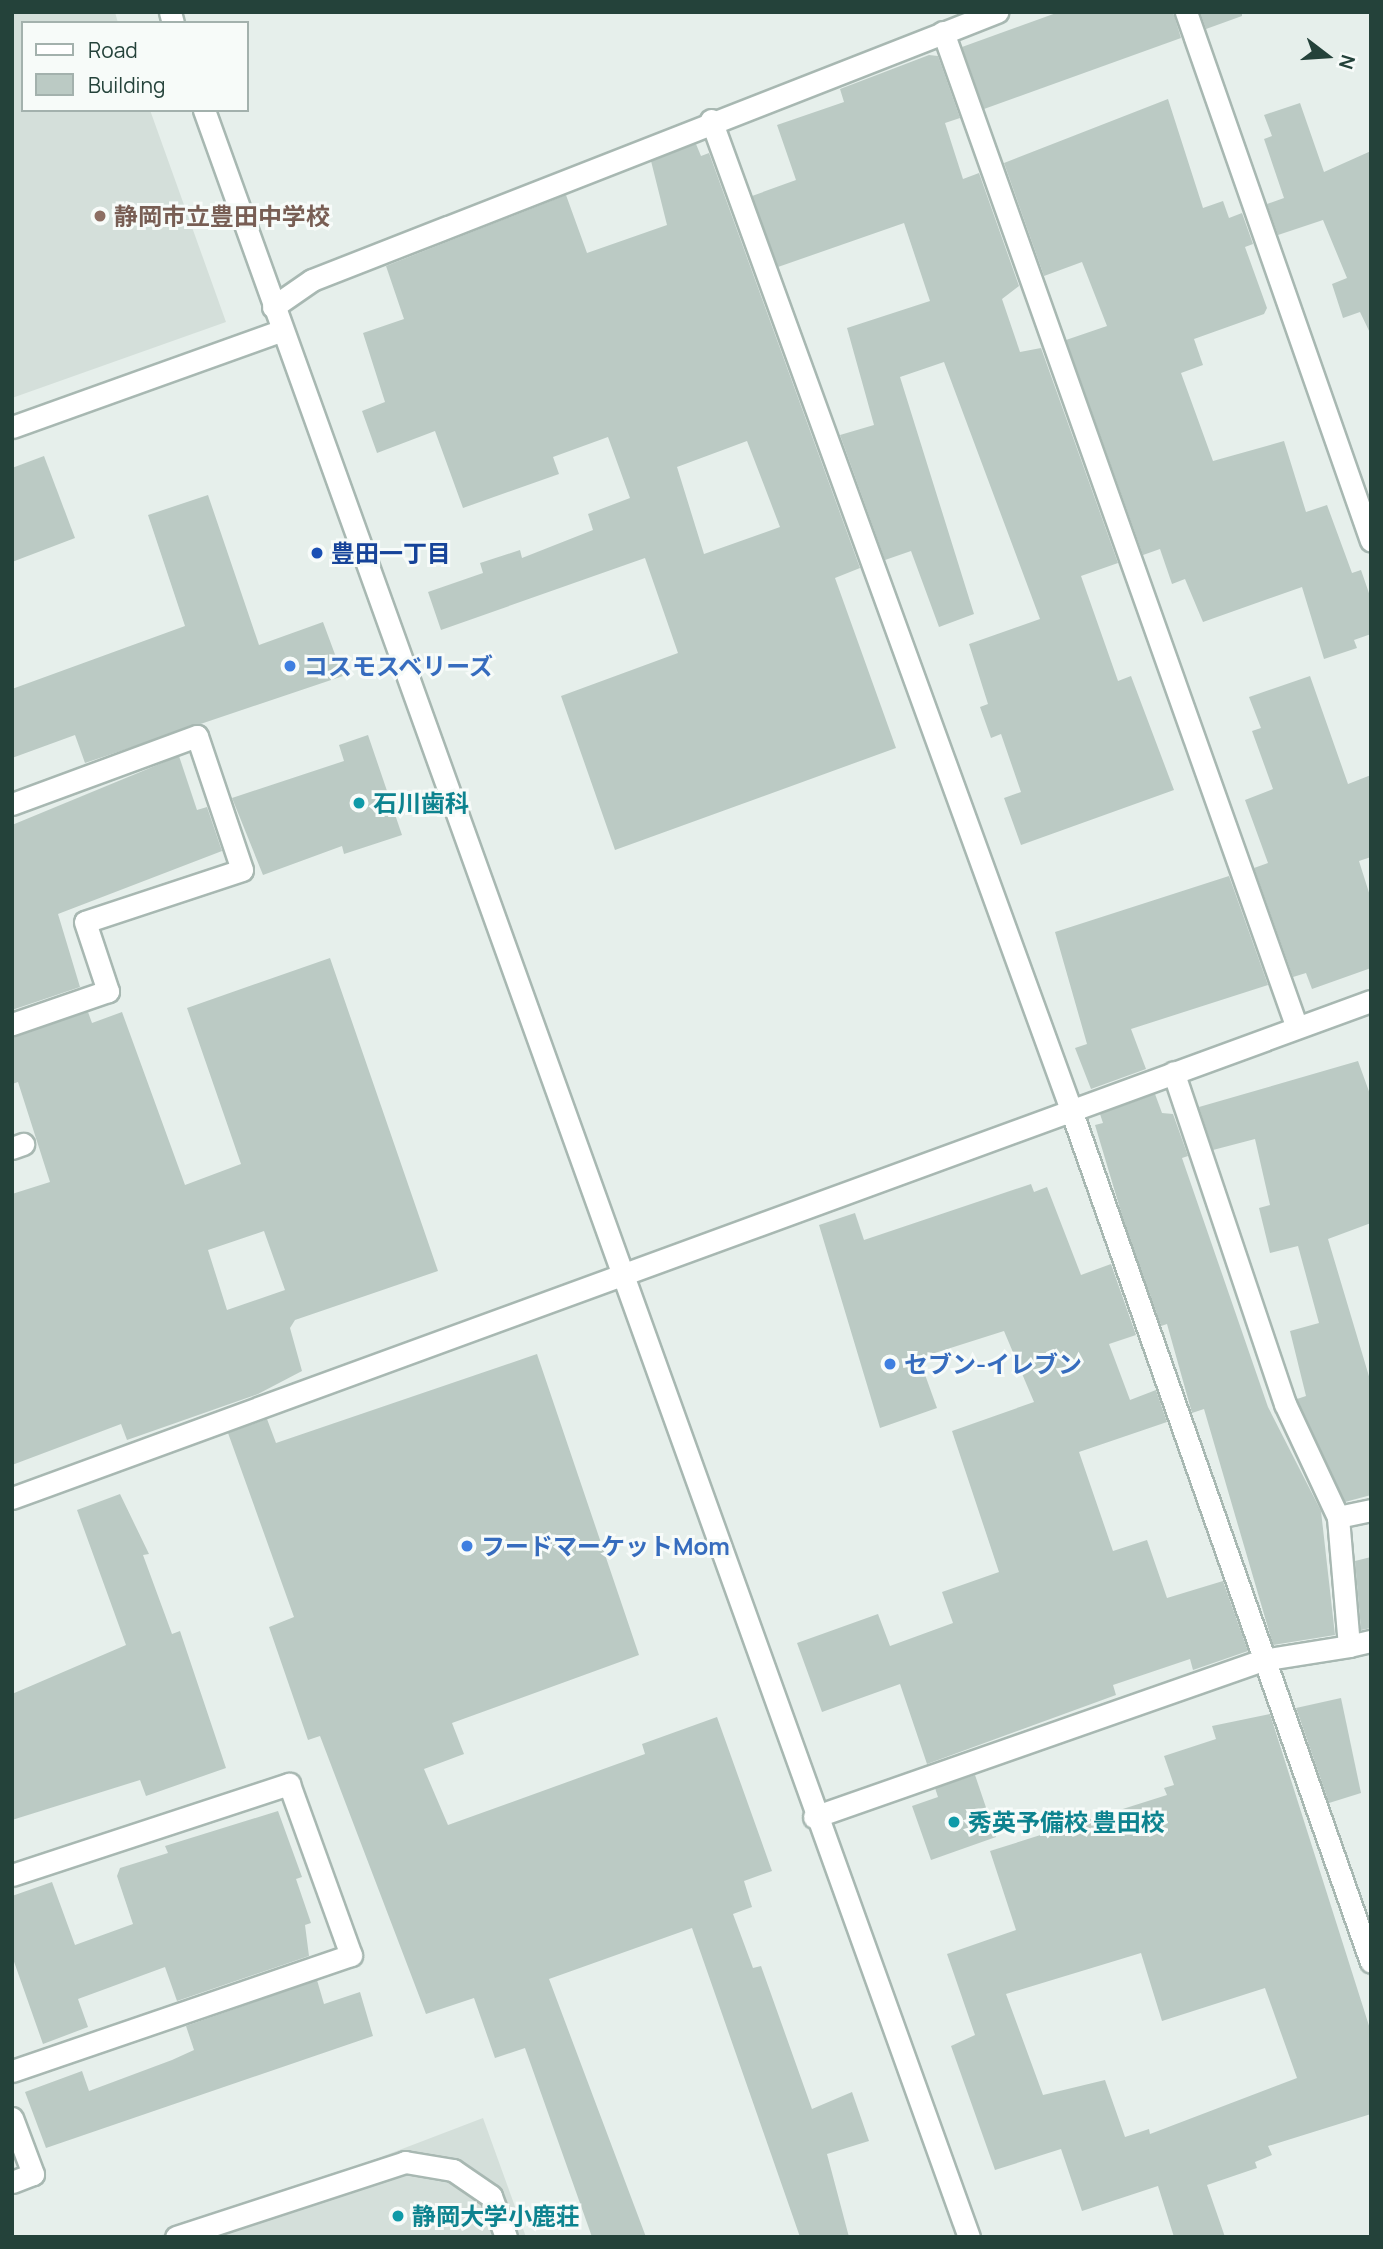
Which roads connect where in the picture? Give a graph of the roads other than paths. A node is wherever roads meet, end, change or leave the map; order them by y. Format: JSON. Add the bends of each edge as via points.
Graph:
{"nodes":[{"id":1,"x":997,"y":12,"type":"edge"},
{"id":2,"x":1186,"y":12,"type":"edge"},
{"id":3,"x":943,"y":32,"type":"junction"},
{"id":4,"x":205,"y":112,"type":"edge"},
{"id":5,"x":711,"y":120,"type":"junction"},
{"id":6,"x":273,"y":307,"type":"junction"},
{"id":7,"x":280,"y":331,"type":"junction"},
{"id":8,"x":12,"y":427,"type":"edge"},
{"id":9,"x":1371,"y":541,"type":"edge"},
{"id":10,"x":12,"y":804,"type":"edge"},
{"id":11,"x":1371,"y":1001,"type":"edge"},
{"id":12,"x":12,"y":1024,"type":"edge"},
{"id":13,"x":1296,"y":1025,"type":"junction"},
{"id":14,"x":1173,"y":1072,"type":"junction"},
{"id":15,"x":1070,"y":1107,"type":"junction"},
{"id":16,"x":623,"y":1273,"type":"junction"},
{"id":17,"x":12,"y":1498,"type":"edge"},
{"id":18,"x":1371,"y":1510,"type":"edge"},
{"id":19,"x":1338,"y":1517,"type":"junction"},
{"id":20,"x":1371,"y":1641,"type":"edge"},
{"id":21,"x":1349,"y":1646,"type":"junction"},
{"id":22,"x":1262,"y":1660,"type":"junction"},
{"id":23,"x":814,"y":1817,"type":"junction"},
{"id":24,"x":12,"y":1875,"type":"edge"},
{"id":25,"x":1371,"y":1962,"type":"edge"},
{"id":26,"x":12,"y":2071,"type":"edge"},
{"id":27,"x":12,"y":2118,"type":"edge"},
{"id":28,"x":12,"y":2182,"type":"edge"},
{"id":29,"x":176,"y":2237,"type":"edge"},
{"id":30,"x":506,"y":2237,"type":"edge"},
{"id":31,"x":969,"y":2237,"type":"edge"}],
"edges":[{"from":1,"to":3,"type":"street"},
{"from":2,"to":9,"type":"street"},
{"from":3,"to":5,"type":"street"},
{"from":3,"to":13,"type":"street"},
{"from":4,"to":6,"type":"street"},
{"from":5,"to":6,"type":"street","via":[[312,280]]},
{"from":5,"to":15,"type":"street"},
{"from":6,"to":7,"type":"street"},
{"from":7,"to":8,"type":"street"},
{"from":7,"to":16,"type":"street"},
{"from":10,"to":12,"type":"street","via":[[197,736],[242,870],[85,922],[108,991]]},
{"from":11,"to":13,"type":"street"},
{"from":13,"to":14,"type":"street"},
{"from":14,"to":15,"type":"street"},
{"from":14,"to":19,"type":"street","via":[[1285,1404]]},
{"from":15,"to":16,"type":"street"},
{"from":15,"to":22,"type":"street"},
{"from":16,"to":17,"type":"street"},
{"from":16,"to":23,"type":"street"},
{"from":18,"to":19,"type":"street"},
{"from":19,"to":21,"type":"street"},
{"from":20,"to":21,"type":"street"},
{"from":21,"to":22,"type":"street"},
{"from":22,"to":23,"type":"street"},
{"from":22,"to":25,"type":"street"},
{"from":23,"to":31,"type":"street"},
{"from":24,"to":26,"type":"street","via":[[289,1784],[351,1955]]},
{"from":27,"to":28,"type":"street","via":[[33,2174]]},
{"from":29,"to":30,"type":"street","via":[[405,2162],[453,2170],[491,2196]]}]}
